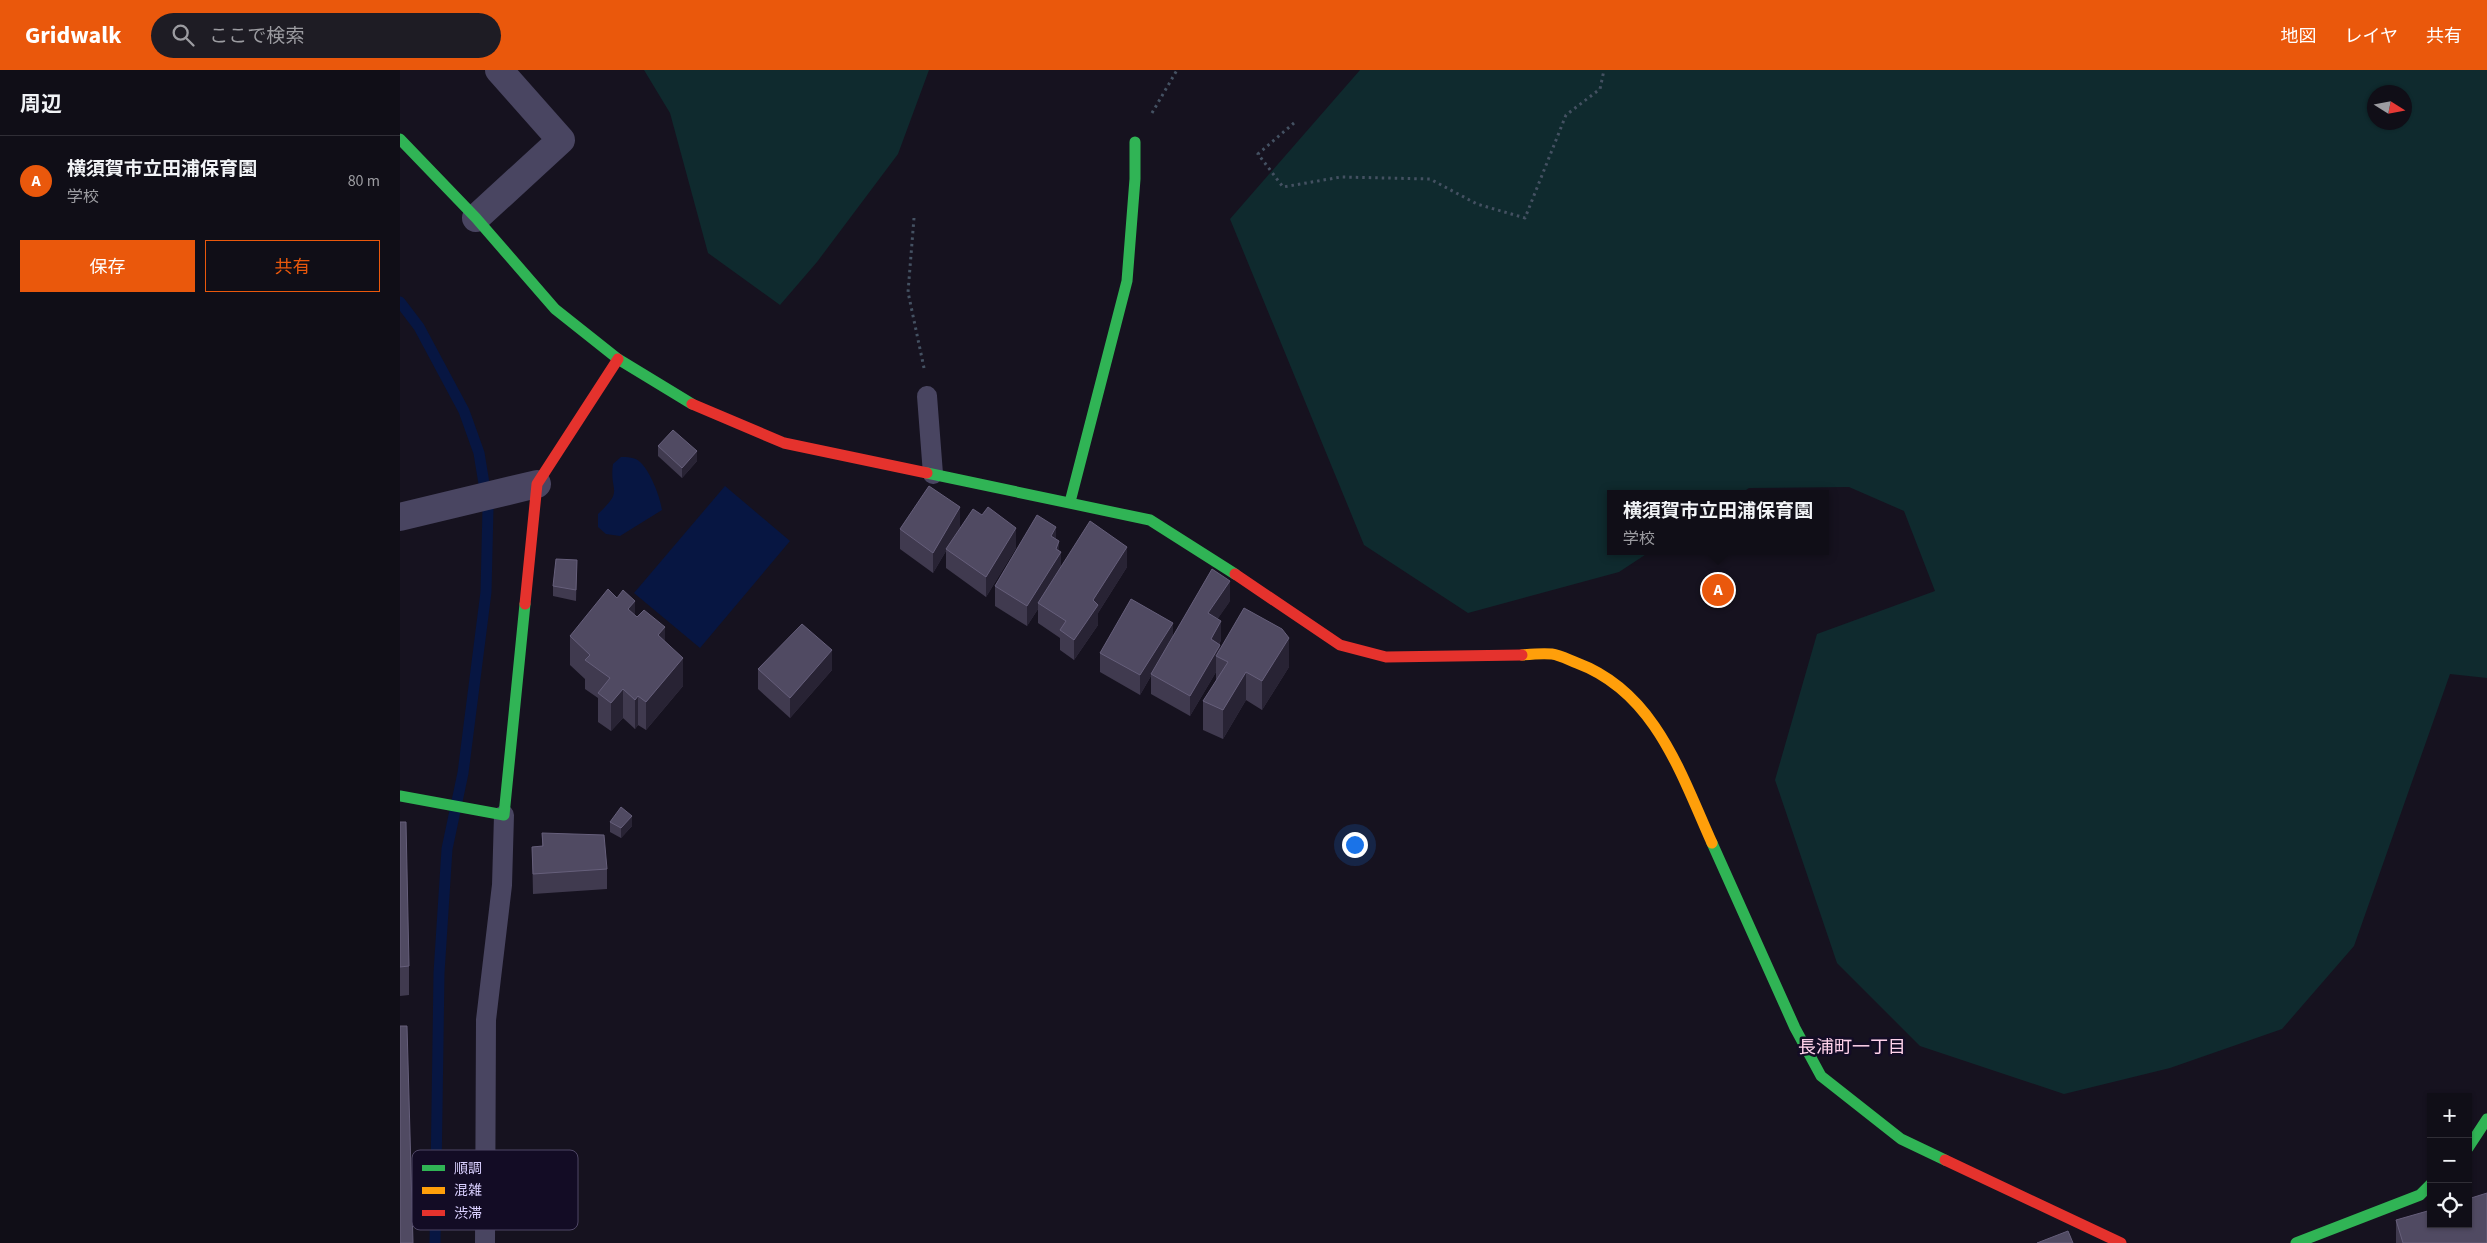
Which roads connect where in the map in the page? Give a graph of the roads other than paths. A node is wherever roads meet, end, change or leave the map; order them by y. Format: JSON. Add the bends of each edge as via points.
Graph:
{"nodes":[{"id":1,"x":499,"y":70,"type":"edge"},
{"id":2,"x":400,"y":139,"type":"edge"},
{"id":3,"x":1135,"y":142,"type":"road end"},
{"id":4,"x":476,"y":218,"type":"junction"},
{"id":5,"x":618,"y":359,"type":"junction"},
{"id":6,"x":927,"y":396,"type":"road end"},
{"id":7,"x":933,"y":474,"type":"junction"},
{"id":8,"x":537,"y":484,"type":"junction"},
{"id":9,"x":1070,"y":502,"type":"junction"},
{"id":10,"x":400,"y":517,"type":"edge"},
{"id":11,"x":400,"y":796,"type":"edge"},
{"id":12,"x":504,"y":815,"type":"junction"},
{"id":13,"x":2486,"y":1128,"type":"edge"},
{"id":14,"x":2472,"y":1144,"type":"edge"},
{"id":15,"x":485,"y":1150,"type":"edge"},
{"id":16,"x":2427,"y":1188,"type":"edge"},
{"id":17,"x":485,"y":1230,"type":"edge"},
{"id":18,"x":485,"y":1243,"type":"edge"},
{"id":19,"x":2121,"y":1243,"type":"edge"},
{"id":20,"x":2296,"y":1243,"type":"edge"}],
"edges":[{"from":1,"to":4,"type":"street","via":[[561,140]]},
{"from":2,"to":4,"type":"street"},
{"from":3,"to":9,"type":"street","via":[[1126,281]]},
{"from":4,"to":5,"type":"street","via":[[555,309]]},
{"from":5,"to":7,"type":"street","via":[[700,408],[784,443]]},
{"from":5,"to":8,"type":"street"},
{"from":6,"to":7,"type":"lane"},
{"from":7,"to":9,"type":"street"},
{"from":8,"to":10,"type":"street"},
{"from":8,"to":12,"type":"street"},
{"from":9,"to":19,"type":"street","via":[[1150,520],[1340,644],[1386,657],[1554,654],[1591,668],[1628,693],[1651,719],[1672,755],[1795,1028],[1821,1076],[1901,1139]]},
{"from":11,"to":12,"type":"street"},
{"from":12,"to":15,"type":"lane","via":[[502,885],[486,1020]]},
{"from":13,"to":14,"type":"street"},
{"from":16,"to":20,"type":"street","via":[[2420,1195]]},
{"from":17,"to":18,"type":"lane"}]}
